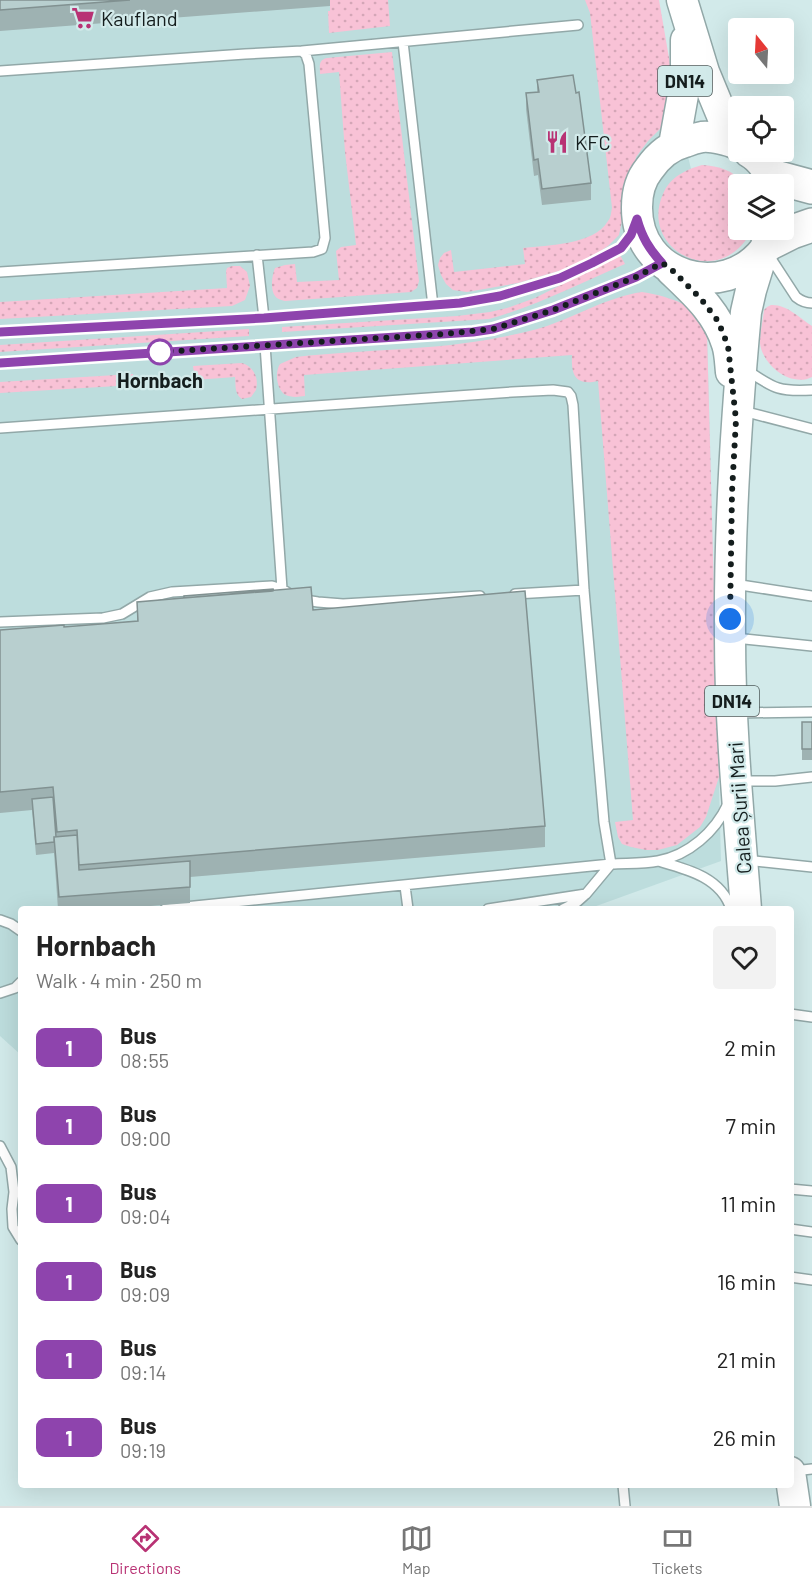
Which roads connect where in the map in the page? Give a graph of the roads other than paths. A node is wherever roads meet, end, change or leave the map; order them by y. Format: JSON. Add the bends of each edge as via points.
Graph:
{"nodes":[{"id":1,"x":684,"y":8,"type":"edge"},
{"id":2,"x":578,"y":25,"type":"dead end"},
{"id":3,"x":403,"y":42,"type":"junction"},
{"id":4,"x":302,"y":51,"type":"junction"},
{"id":5,"x":0,"y":70,"type":"edge"},
{"id":6,"x":728,"y":121,"type":"edge"},
{"id":7,"x":728,"y":143,"type":"edge"},
{"id":8,"x":674,"y":145,"type":"junction"},
{"id":9,"x":794,"y":184,"type":"edge"},
{"id":10,"x":812,"y":187,"type":"edge"},
{"id":11,"x":637,"y":219,"type":"junction"},
{"id":12,"x":812,"y":225,"type":"edge"},
{"id":13,"x":767,"y":244,"type":"edge"},
{"id":14,"x":257,"y":255,"type":"junction"},
{"id":15,"x":666,"y":266,"type":"junction"},
{"id":16,"x":0,"y":272,"type":"edge"},
{"id":17,"x":812,"y":303,"type":"edge"},
{"id":18,"x":433,"y":306,"type":"junction"},
{"id":19,"x":264,"y":318,"type":"junction"},
{"id":20,"x":0,"y":332,"type":"edge"},
{"id":21,"x":265,"y":345,"type":"junction"},
{"id":22,"x":0,"y":363,"type":"edge"},
{"id":23,"x":741,"y":366,"type":"junction"},
{"id":24,"x":812,"y":390,"type":"edge"},
{"id":25,"x":269,"y":410,"type":"junction"},
{"id":26,"x":737,"y":415,"type":"junction"},
{"id":27,"x":0,"y":428,"type":"edge"},
{"id":28,"x":812,"y":429,"type":"edge"},
{"id":29,"x":730,"y":584,"type":"junction"},
{"id":30,"x":282,"y":589,"type":"junction"},
{"id":31,"x":584,"y":590,"type":"junction"},
{"id":32,"x":492,"y":595,"type":"edge"},
{"id":33,"x":503,"y":595,"type":"edge"},
{"id":34,"x":812,"y":596,"type":"edge"},
{"id":35,"x":0,"y":622,"type":"edge"},
{"id":36,"x":730,"y":637,"type":"junction"},
{"id":37,"x":812,"y":646,"type":"edge"},
{"id":38,"x":812,"y":712,"type":"edge"},
{"id":39,"x":732,"y":713,"type":"junction"},
{"id":40,"x":812,"y":777,"type":"edge"},
{"id":41,"x":737,"y":778,"type":"junction"},
{"id":42,"x":742,"y":860,"type":"junction"},
{"id":43,"x":658,"y":861,"type":"junction"},
{"id":44,"x":611,"y":864,"type":"junction"},
{"id":45,"x":812,"y":867,"type":"edge"},
{"id":46,"x":405,"y":886,"type":"junction"},
{"id":47,"x":586,"y":894,"type":"junction"},
{"id":48,"x":196,"y":906,"type":"edge"},
{"id":49,"x":408,"y":906,"type":"edge"},
{"id":50,"x":508,"y":906,"type":"edge"},
{"id":51,"x":569,"y":906,"type":"edge"},
{"id":52,"x":730,"y":906,"type":"edge"},
{"id":53,"x":746,"y":906,"type":"edge"},
{"id":54,"x":0,"y":920,"type":"edge"},
{"id":55,"x":16,"y":923,"type":"edge"},
{"id":56,"x":18,"y":985,"type":"edge"},
{"id":57,"x":1,"y":993,"type":"edge"},
{"id":58,"x":18,"y":993,"type":"edge"},
{"id":59,"x":794,"y":1015,"type":"edge"},
{"id":60,"x":812,"y":1017,"type":"edge"},
{"id":61,"x":0,"y":1146,"type":"edge"},
{"id":62,"x":794,"y":1189,"type":"edge"},
{"id":63,"x":812,"y":1191,"type":"edge"},
{"id":64,"x":794,"y":1230,"type":"edge"},
{"id":65,"x":812,"y":1232,"type":"edge"},
{"id":66,"x":18,"y":1235,"type":"edge"},
{"id":67,"x":794,"y":1278,"type":"edge"},
{"id":68,"x":812,"y":1280,"type":"edge"},
{"id":69,"x":812,"y":1469,"type":"edge"},
{"id":70,"x":794,"y":1471,"type":"edge"},
{"id":71,"x":623,"y":1488,"type":"edge"},
{"id":72,"x":792,"y":1488,"type":"edge"},
{"id":73,"x":625,"y":1506,"type":"edge"},
{"id":74,"x":795,"y":1506,"type":"edge"}],
"edges":[{"from":1,"to":6,"type":"main road","number":"DN14","via":[[704,72]]},
{"from":1,"to":8,"type":"main road","number":"DN14","via":[[686,78]]},
{"from":2,"to":3,"type":"lane"},
{"from":3,"to":4,"type":"lane"},
{"from":3,"to":18,"type":"lane"},
{"from":4,"to":5,"type":"lane"},
{"from":4,"to":14,"type":"lane","via":[[309,64],[324,243],[322,249],[313,252]]},
{"from":7,"to":8,"type":"main road","via":[[704,137]]},
{"from":8,"to":11,"type":"main road","via":[[643,176],[637,197]]},
{"from":9,"to":10,"type":"highway"},
{"from":11,"to":15,"type":"main road","name":"Calea Șurii Mari","via":[[641,236]]},
{"from":11,"to":18,"type":"lane","via":[[621,248],[560,278],[500,296]]},
{"from":12,"to":13,"type":"highway"},
{"from":13,"to":15,"type":"main road","via":[[742,269],[719,278],[694,278]]},
{"from":13,"to":17,"type":"lane","via":[[796,297]]},
{"from":13,"to":23,"type":"main road","name":"Calea Șurii Mari","number":"DN14","via":[[746,312]]},
{"from":14,"to":16,"type":"lane"},
{"from":14,"to":19,"type":"lane"},
{"from":15,"to":21,"type":"lane","via":[[493,329]]},
{"from":15,"to":26,"type":"main road","name":"Calea Șurii Mari","number":"DN14","via":[[718,321],[728,346]]},
{"from":18,"to":19,"type":"lane"},
{"from":19,"to":20,"type":"lane"},
{"from":21,"to":22,"type":"lane"},
{"from":21,"to":25,"type":"lane"},
{"from":23,"to":24,"type":"lane","via":[[771,386],[790,391]]},
{"from":23,"to":26,"type":"main road","name":"Calea Șurii Mari","number":"DN14"},
{"from":25,"to":27,"type":"lane"},
{"from":25,"to":30,"type":"lane"},
{"from":25,"to":31,"type":"lane","via":[[512,392],[568,392],[573,405]]},
{"from":26,"to":28,"type":"lane"},
{"from":26,"to":29,"type":"main road","name":"Calea Șurii Mari","number":"DN14"},
{"from":29,"to":34,"type":"lane"},
{"from":29,"to":36,"type":"main road","name":"Calea Șurii Mari","number":"DN14"},
{"from":30,"to":32,"type":"lane","via":[[298,598],[343,604]]},
{"from":30,"to":35,"type":"lane","via":[[272,586],[172,592],[150,597],[112,616]]},
{"from":31,"to":33,"type":"lane"},
{"from":31,"to":44,"type":"lane"},
{"from":36,"to":37,"type":"lane"},
{"from":36,"to":39,"type":"main road","name":"Calea Șurii Mari","number":"DN14"},
{"from":38,"to":39,"type":"lane"},
{"from":39,"to":41,"type":"main road","name":"Calea Șurii Mari","number":"DN14"},
{"from":40,"to":41,"type":"lane","via":[[775,781]]},
{"from":41,"to":42,"type":"main road","name":"Calea Șurii Mari","number":"DN14"},
{"from":41,"to":43,"type":"lane","via":[[727,806],[708,833],[679,854]]},
{"from":42,"to":45,"type":"lane"},
{"from":42,"to":53,"type":"main road","name":"Calea Șurii Mari","number":"DN14"},
{"from":43,"to":44,"type":"lane"},
{"from":43,"to":52,"type":"lane","via":[[701,875],[716,886]]},
{"from":44,"to":46,"type":"lane"},
{"from":44,"to":47,"type":"lane"},
{"from":46,"to":48,"type":"lane"},
{"from":46,"to":49,"type":"lane"},
{"from":47,"to":50,"type":"lane"},
{"from":47,"to":51,"type":"lane"},
{"from":54,"to":55,"type":"lane"},
{"from":56,"to":57,"type":"lane"},
{"from":57,"to":58,"type":"lane"},
{"from":59,"to":60,"type":"lane"},
{"from":61,"to":66,"type":"lane","via":[[11,1167],[13,1227]]},
{"from":62,"to":63,"type":"lane"},
{"from":64,"to":65,"type":"lane"},
{"from":67,"to":68,"type":"lane"},
{"from":69,"to":70,"type":"lane"},
{"from":71,"to":73,"type":"lane"},
{"from":72,"to":74,"type":"main road"}]}
